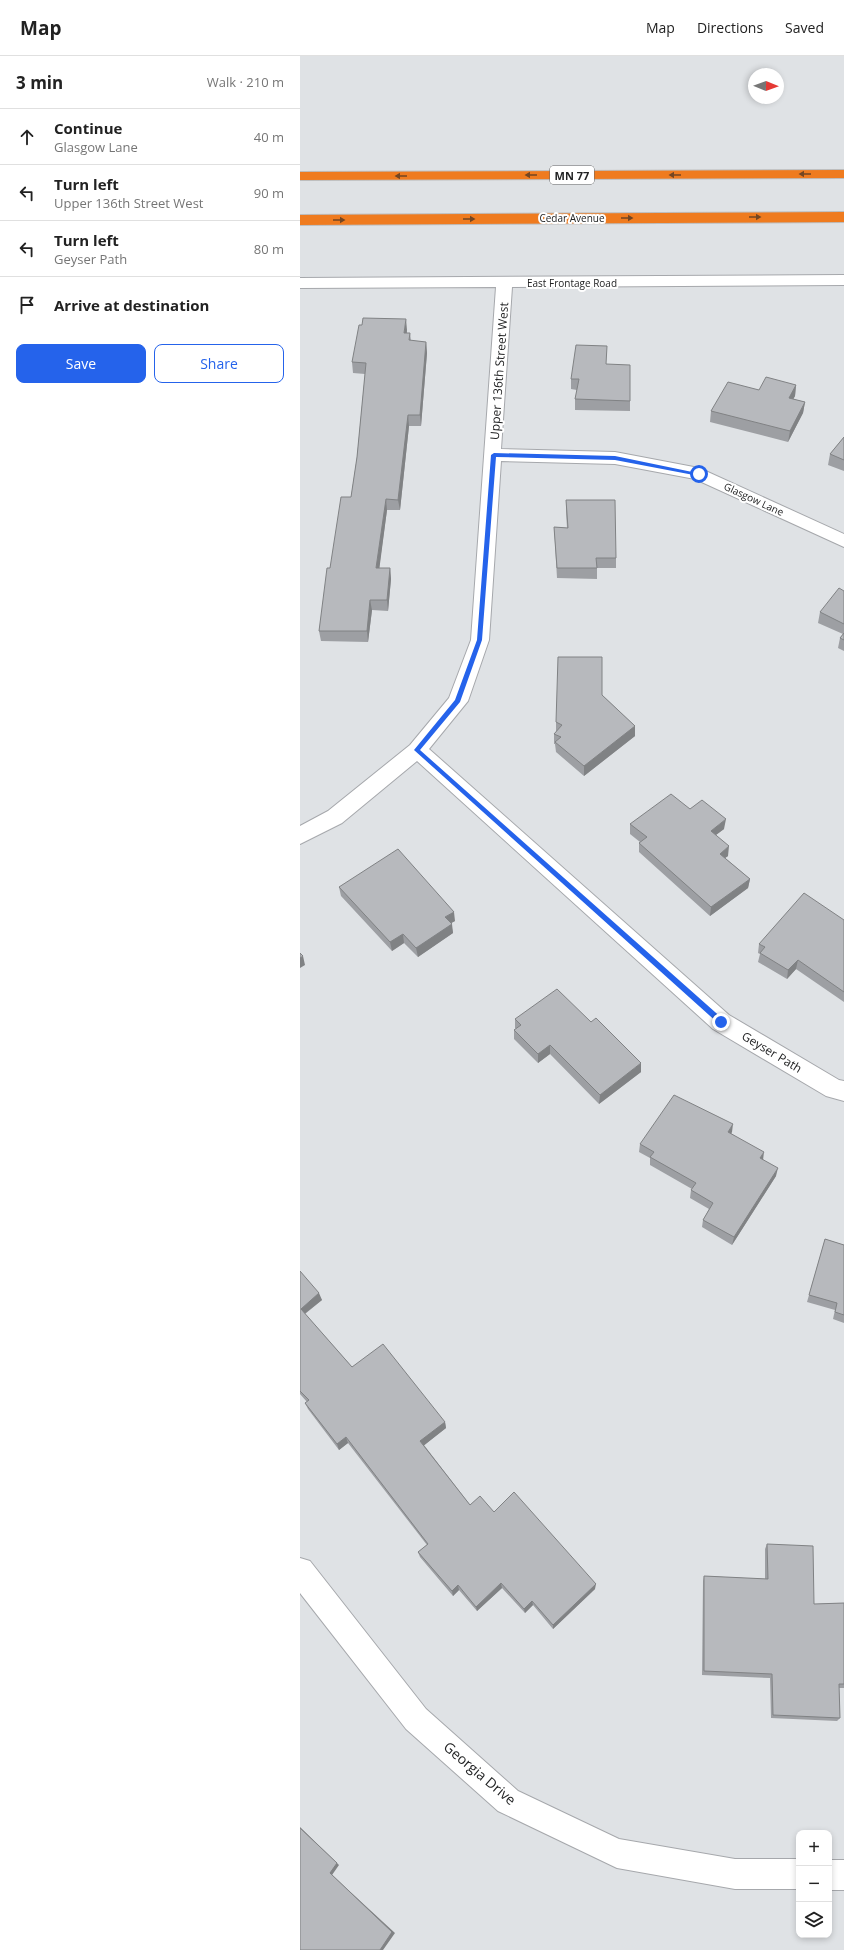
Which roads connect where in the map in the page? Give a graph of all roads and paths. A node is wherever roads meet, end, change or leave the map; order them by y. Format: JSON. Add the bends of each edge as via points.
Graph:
{"nodes":[{"id":1,"x":844,"y":174,"type":"edge"},
{"id":2,"x":300,"y":176,"type":"edge"},
{"id":3,"x":844,"y":217,"type":"edge"},
{"id":4,"x":300,"y":220,"type":"edge"},
{"id":5,"x":844,"y":280,"type":"edge"},
{"id":6,"x":300,"y":283,"type":"edge"},
{"id":7,"x":504,"y":283,"type":"junction"},
{"id":8,"x":494,"y":455,"type":"junction"},
{"id":9,"x":844,"y":541,"type":"edge"},
{"id":10,"x":417,"y":750,"type":"junction"},
{"id":11,"x":300,"y":836,"type":"edge"},
{"id":12,"x":844,"y":1091,"type":"edge"},
{"id":13,"x":300,"y":1571,"type":"edge"},
{"id":14,"x":796,"y":1874,"type":"edge"},
{"id":15,"x":832,"y":1875,"type":"edge"},
{"id":16,"x":844,"y":1875,"type":"edge"}],
"edges":[{"from":1,"to":2,"type":"highway","number":"MN 77","one_way":true},
{"from":4,"to":3,"type":"highway","name":"Cedar Avenue","one_way":true},
{"from":5,"to":7,"type":"street","name":"East Frontage Road"},
{"from":6,"to":7,"type":"street","name":"East Frontage Road"},
{"from":7,"to":8,"type":"street","name":"Upper 136th Street West"},
{"from":8,"to":9,"type":"street","name":"Glasgow Lane","via":[[615,458],[699,474]]},
{"from":8,"to":10,"type":"street","name":"Upper 136th Street West","via":[[480,640],[458,701]]},
{"from":10,"to":11,"type":"street","name":"Upper 136th Street West","via":[[335,816]]},
{"from":10,"to":12,"type":"street","name":"Geyser Path","via":[[721,1022],[834,1089]]},
{"from":13,"to":14,"type":"street","name":"Georgia Drive","via":[[416,1719],[508,1801],[617,1853],[735,1874]]},
{"from":15,"to":16,"type":"street"}]}
